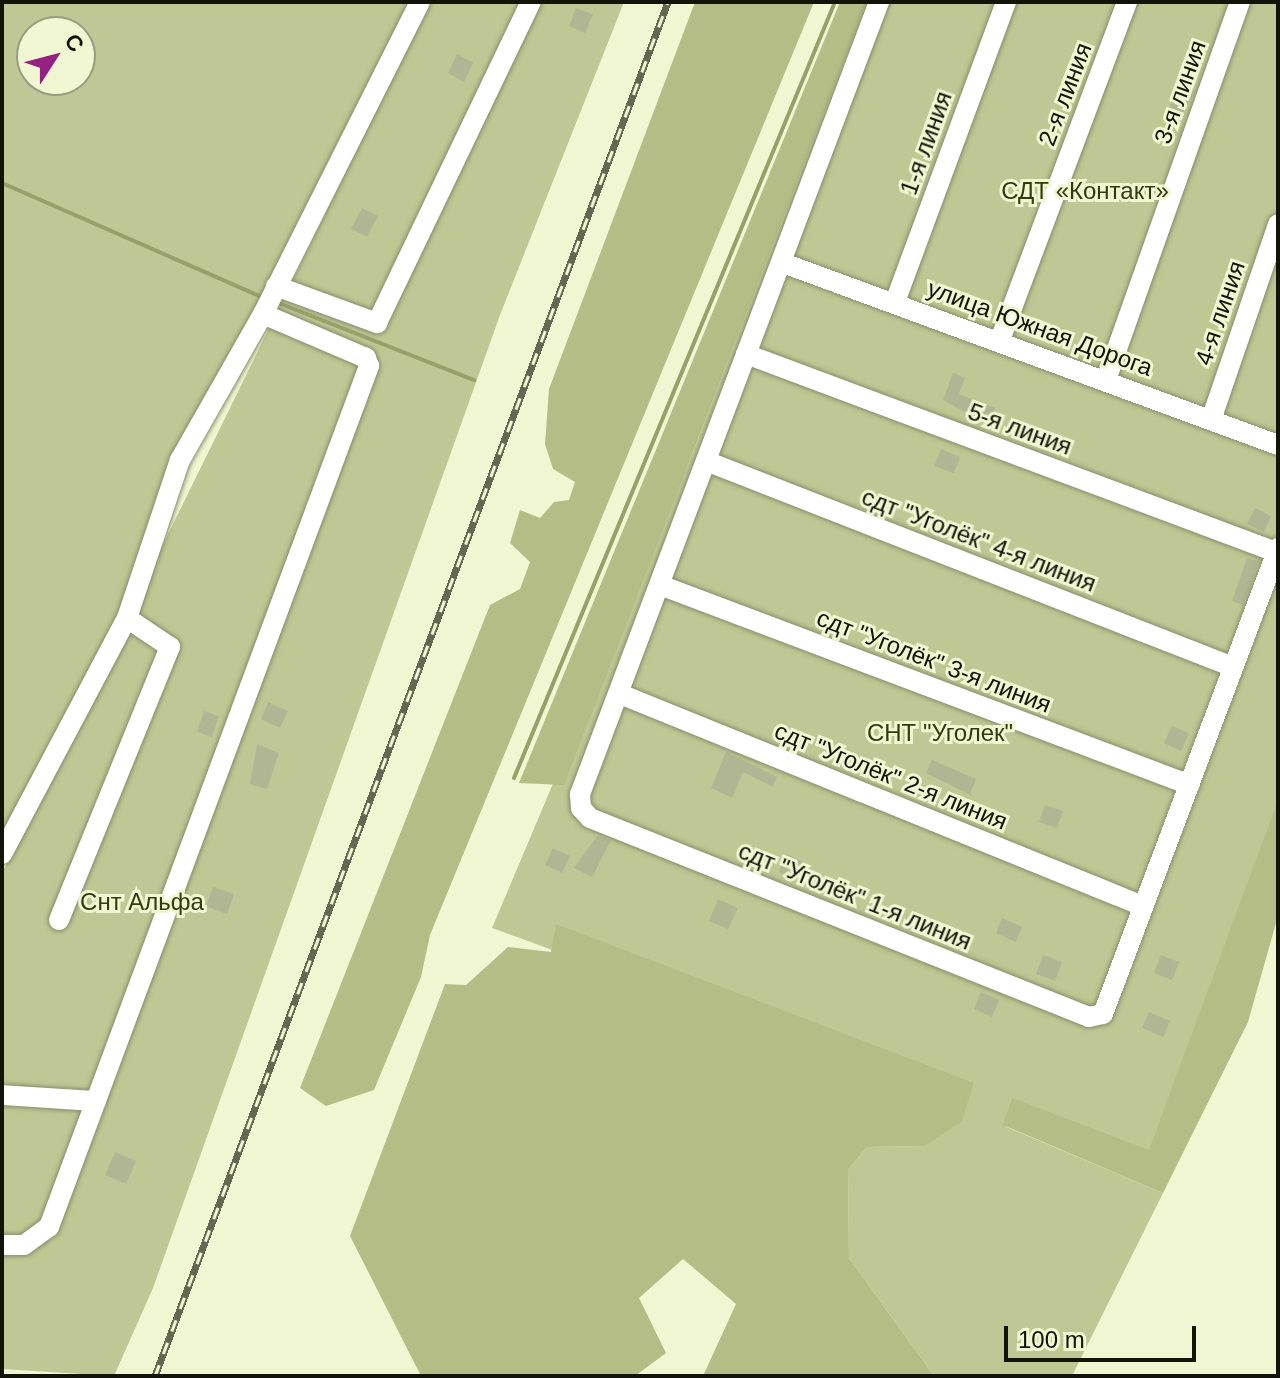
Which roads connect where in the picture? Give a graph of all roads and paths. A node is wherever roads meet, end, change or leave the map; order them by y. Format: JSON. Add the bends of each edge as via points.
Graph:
{"nodes":[{"id":1,"x":420,"y":2,"type":"edge"},
{"id":2,"x":531,"y":2,"type":"edge"},
{"id":3,"x":879,"y":2,"type":"edge"},
{"id":4,"x":1006,"y":2,"type":"edge"},
{"id":5,"x":1127,"y":2,"type":"edge"},
{"id":6,"x":1240,"y":2,"type":"edge"},
{"id":7,"x":1278,"y":224,"type":"edge"},
{"id":8,"x":783,"y":263,"type":"junction"},
{"id":9,"x":276,"y":286,"type":"junction"},
{"id":10,"x":895,"y":302,"type":"junction"},
{"id":11,"x":263,"y":314,"type":"junction"},
{"id":12,"x":1000,"y":340,"type":"junction"},
{"id":13,"x":746,"y":354,"type":"junction"},
{"id":14,"x":1106,"y":380,"type":"junction"},
{"id":15,"x":1211,"y":420,"type":"junction"},
{"id":16,"x":1278,"y":445,"type":"edge"},
{"id":17,"x":706,"y":461,"type":"junction"},
{"id":18,"x":1277,"y":550,"type":"edge"},
{"id":19,"x":660,"y":585,"type":"junction"},
{"id":20,"x":127,"y":618,"type":"junction"},
{"id":21,"x":1233,"y":667,"type":"junction"},
{"id":22,"x":620,"y":694,"type":"junction"},
{"id":23,"x":1190,"y":785,"type":"junction"},
{"id":24,"x":2,"y":854,"type":"edge"},
{"id":25,"x":1143,"y":906,"type":"junction"},
{"id":26,"x":59,"y":920,"type":"dead end"},
{"id":27,"x":2,"y":1095,"type":"edge"},
{"id":28,"x":96,"y":1101,"type":"junction"},
{"id":29,"x":2,"y":1245,"type":"edge"}],
"edges":[{"from":1,"to":9,"type":"street"},
{"from":2,"to":9,"type":"street","via":[[377,323]]},
{"from":3,"to":8,"type":"street"},
{"from":4,"to":10,"type":"street","name":"1-я линия"},
{"from":5,"to":12,"type":"street","name":"2-я линия"},
{"from":6,"to":14,"type":"street","name":"3-я линия"},
{"from":7,"to":15,"type":"street","name":"4-я линия"},
{"from":8,"to":10,"type":"street","name":"улица Южная Дорога"},
{"from":8,"to":13,"type":"street"},
{"from":9,"to":11,"type":"street"},
{"from":10,"to":12,"type":"street","name":"улица Южная Дорога"},
{"from":11,"to":20,"type":"street","via":[[180,460]]},
{"from":11,"to":28,"type":"street","via":[[366,358],[369,366]]},
{"from":12,"to":14,"type":"street","name":"улица Южная Дорога"},
{"from":13,"to":17,"type":"street"},
{"from":13,"to":18,"type":"street","name":"5-я линия"},
{"from":14,"to":15,"type":"street","name":"улица Южная Дорога"},
{"from":15,"to":16,"type":"street","name":"улица Южная Дорога"},
{"from":17,"to":19,"type":"street"},
{"from":17,"to":21,"type":"street","name":"сдт \"Уголёк\" 4-я линия"},
{"from":18,"to":21,"type":"street"},
{"from":19,"to":22,"type":"street"},
{"from":19,"to":23,"type":"street","name":"сдт \"Уголёк\" 3-я линия"},
{"from":20,"to":24,"type":"street"},
{"from":20,"to":26,"type":"street","via":[[170,647]]},
{"from":21,"to":23,"type":"street"},
{"from":22,"to":25,"type":"street","name":"сдт \"Уголёк\" 2-я линия"},
{"from":22,"to":25,"type":"street","name":"сдт \"Уголёк\" 1-я линия","via":[[580,794],[590,818],[1089,1017],[1103,1014]]},
{"from":23,"to":25,"type":"street"},
{"from":27,"to":28,"type":"street"},
{"from":28,"to":29,"type":"street","via":[[49,1227],[24,1245]]}]}
